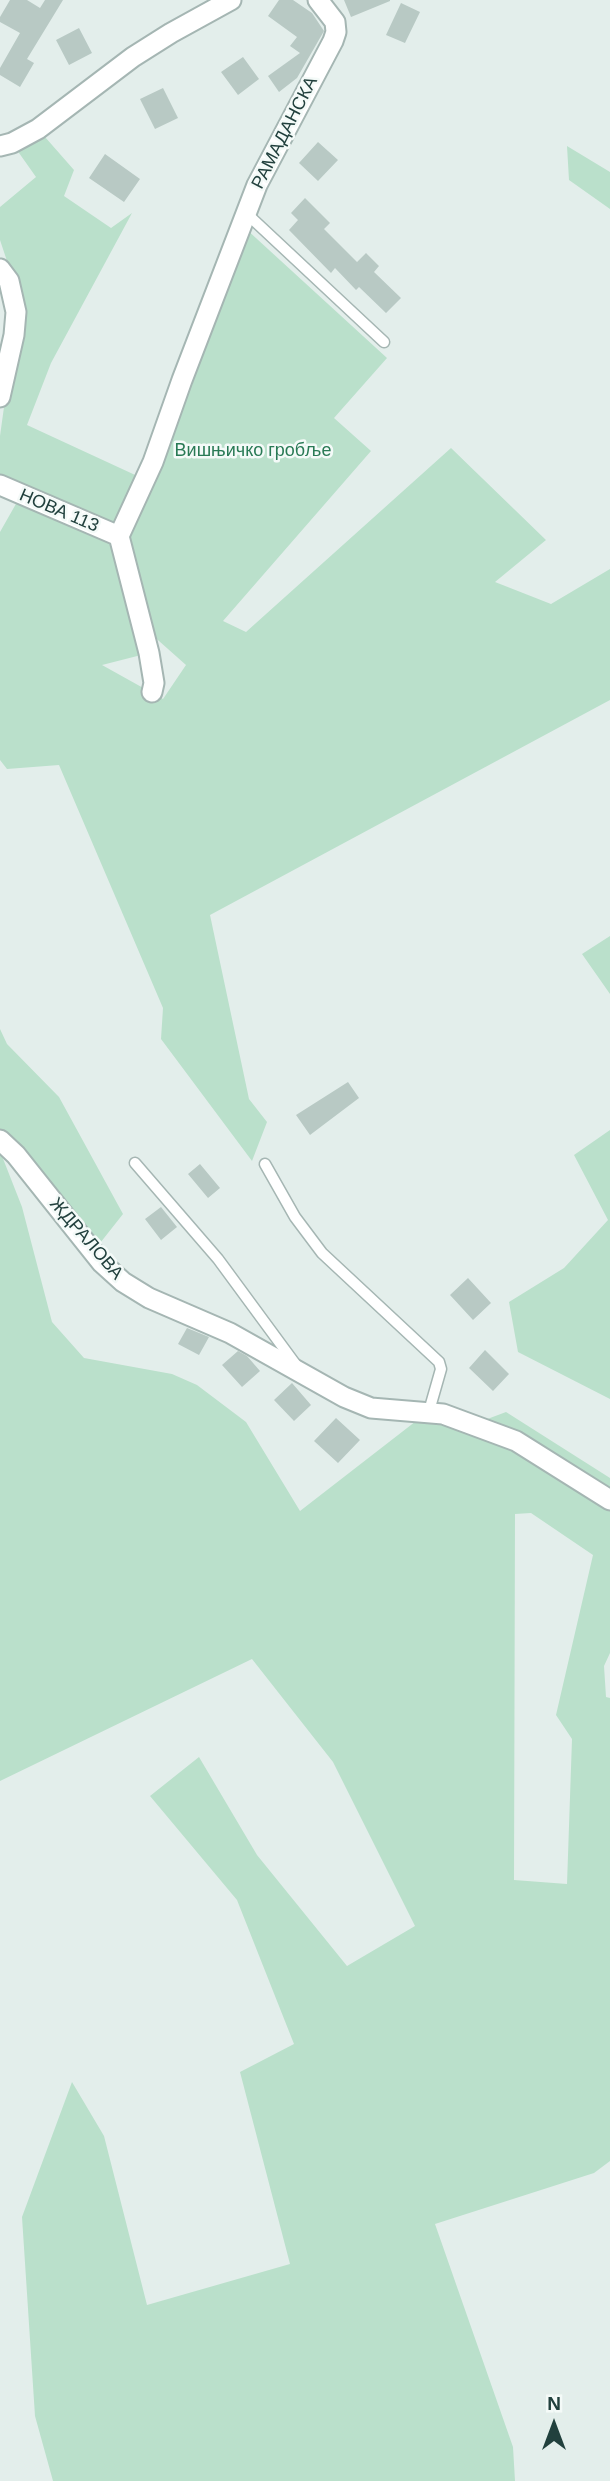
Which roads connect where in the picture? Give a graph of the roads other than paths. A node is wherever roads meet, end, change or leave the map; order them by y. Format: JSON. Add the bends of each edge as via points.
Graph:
{"nodes":[{"id":1,"x":231,"y":0,"type":"edge"},
{"id":2,"x":318,"y":0,"type":"edge"},
{"id":3,"x":0,"y":146,"type":"edge"},
{"id":4,"x":246,"y":213,"type":"junction"},
{"id":5,"x":0,"y":269,"type":"edge"},
{"id":6,"x":384,"y":342,"type":"dead end"},
{"id":7,"x":0,"y":397,"type":"edge"},
{"id":8,"x":0,"y":485,"type":"edge"},
{"id":9,"x":119,"y":536,"type":"junction"},
{"id":10,"x":152,"y":692,"type":"dead end"},
{"id":11,"x":0,"y":1140,"type":"edge"},
{"id":12,"x":135,"y":1163,"type":"dead end"},
{"id":13,"x":265,"y":1164,"type":"dead end"},
{"id":14,"x":301,"y":1373,"type":"junction"},
{"id":15,"x":429,"y":1411,"type":"junction"},
{"id":16,"x":610,"y":1500,"type":"edge"}],
"edges":[{"from":1,"to":3,"type":"street","via":[[143,51],[38,129]]},
{"from":2,"to":4,"type":"street","name":"РАМАДАНСКА","via":[[335,22],[333,41]]},
{"from":4,"to":6,"type":"lane"},
{"from":4,"to":9,"type":"street","name":"РАМАДАНСКА","via":[[153,462]]},
{"from":5,"to":7,"type":"street","via":[[9,281],[16,312]]},
{"from":8,"to":9,"type":"street","name":"НОВА 113"},
{"from":9,"to":10,"type":"street","via":[[149,653]]},
{"from":11,"to":14,"type":"street","name":"ЖДРАЛОВА","via":[[123,1282]]},
{"from":12,"to":14,"type":"lane","name":"ЖДРАЛОВА","via":[[218,1259]]},
{"from":13,"to":15,"type":"lane","via":[[322,1253],[439,1362]]},
{"from":14,"to":15,"type":"street","name":"ЖДРАЛОВА","via":[[370,1408]]},
{"from":15,"to":16,"type":"street","name":"ЖДРАЛОВА","via":[[516,1441]]}]}
